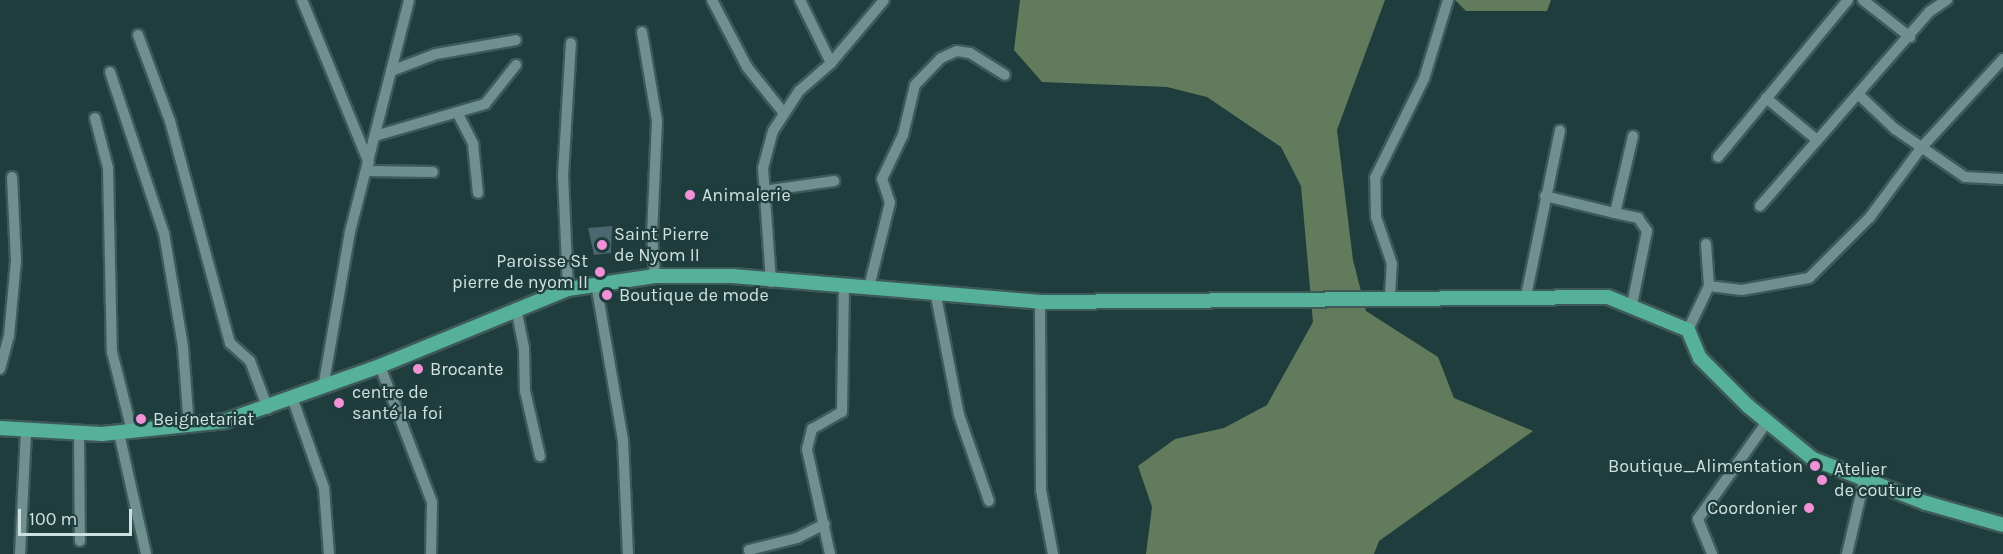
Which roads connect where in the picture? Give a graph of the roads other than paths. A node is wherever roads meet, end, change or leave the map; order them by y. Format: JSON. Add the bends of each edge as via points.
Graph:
{"nodes":[{"id":1,"x":302,"y":0,"type":"edge"},
{"id":2,"x":409,"y":0,"type":"edge"},
{"id":3,"x":712,"y":0,"type":"edge"},
{"id":4,"x":800,"y":0,"type":"edge"},
{"id":5,"x":884,"y":0,"type":"edge"},
{"id":6,"x":1448,"y":0,"type":"edge"},
{"id":7,"x":1848,"y":0,"type":"edge"},
{"id":8,"x":1863,"y":0,"type":"edge"},
{"id":9,"x":1947,"y":0,"type":"edge"},
{"id":10,"x":642,"y":32,"type":"dead end"},
{"id":11,"x":138,"y":35,"type":"dead end"},
{"id":12,"x":1910,"y":36,"type":"junction"},
{"id":13,"x":516,"y":40,"type":"dead end"},
{"id":14,"x":571,"y":43,"type":"dead end"},
{"id":15,"x":2003,"y":59,"type":"edge"},
{"id":16,"x":831,"y":63,"type":"junction"},
{"id":17,"x":516,"y":65,"type":"dead end"},
{"id":18,"x":391,"y":71,"type":"junction"},
{"id":19,"x":110,"y":72,"type":"dead end"},
{"id":20,"x":1005,"y":75,"type":"dead end"},
{"id":21,"x":1858,"y":94,"type":"junction"},
{"id":22,"x":1766,"y":98,"type":"junction"},
{"id":23,"x":783,"y":112,"type":"junction"},
{"id":24,"x":458,"y":114,"type":"junction"},
{"id":25,"x":95,"y":118,"type":"dead end"},
{"id":26,"x":1560,"y":130,"type":"dead end"},
{"id":27,"x":375,"y":136,"type":"junction"},
{"id":28,"x":1633,"y":136,"type":"dead end"},
{"id":29,"x":1817,"y":140,"type":"junction"},
{"id":30,"x":1921,"y":148,"type":"junction"},
{"id":31,"x":1718,"y":157,"type":"dead end"},
{"id":32,"x":368,"y":167,"type":"junction"},
{"id":33,"x":433,"y":172,"type":"dead end"},
{"id":34,"x":12,"y":177,"type":"dead end"},
{"id":35,"x":2003,"y":179,"type":"edge"},
{"id":36,"x":834,"y":181,"type":"dead end"},
{"id":37,"x":763,"y":192,"type":"junction"},
{"id":38,"x":478,"y":193,"type":"dead end"},
{"id":39,"x":1545,"y":196,"type":"junction"},
{"id":40,"x":1761,"y":206,"type":"dead end"},
{"id":41,"x":1615,"y":213,"type":"junction"},
{"id":42,"x":1706,"y":244,"type":"dead end"},
{"id":43,"x":655,"y":276,"type":"junction"},
{"id":44,"x":771,"y":282,"type":"junction"},
{"id":45,"x":596,"y":284,"type":"junction"},
{"id":46,"x":844,"y":286,"type":"junction"},
{"id":47,"x":1708,"y":286,"type":"junction"},
{"id":48,"x":869,"y":287,"type":"junction"},
{"id":49,"x":568,"y":289,"type":"junction"},
{"id":50,"x":936,"y":296,"type":"junction"},
{"id":51,"x":1526,"y":296,"type":"junction"},
{"id":52,"x":1390,"y":297,"type":"junction"},
{"id":53,"x":1040,"y":302,"type":"junction"},
{"id":54,"x":1632,"y":305,"type":"junction"},
{"id":55,"x":516,"y":308,"type":"junction"},
{"id":56,"x":1688,"y":330,"type":"junction"},
{"id":57,"x":380,"y":366,"type":"junction"},
{"id":58,"x":0,"y":369,"type":"edge"},
{"id":59,"x":323,"y":388,"type":"junction"},
{"id":60,"x":293,"y":400,"type":"junction"},
{"id":61,"x":268,"y":409,"type":"junction"},
{"id":62,"x":1767,"y":422,"type":"junction"},
{"id":63,"x":189,"y":427,"type":"junction"},
{"id":64,"x":0,"y":428,"type":"edge"},
{"id":65,"x":26,"y":430,"type":"junction"},
{"id":66,"x":126,"y":432,"type":"junction"},
{"id":67,"x":80,"y":434,"type":"junction"},
{"id":68,"x":540,"y":456,"type":"dead end"},
{"id":69,"x":1864,"y":481,"type":"junction"},
{"id":70,"x":989,"y":501,"type":"dead end"},
{"id":71,"x":825,"y":524,"type":"junction"},
{"id":72,"x":2003,"y":525,"type":"edge"},
{"id":73,"x":80,"y":541,"type":"dead end"},
{"id":74,"x":20,"y":554,"type":"edge"},
{"id":75,"x":147,"y":554,"type":"edge"},
{"id":76,"x":329,"y":554,"type":"edge"},
{"id":77,"x":431,"y":554,"type":"edge"},
{"id":78,"x":628,"y":554,"type":"edge"},
{"id":79,"x":750,"y":554,"type":"edge"},
{"id":80,"x":830,"y":554,"type":"edge"},
{"id":81,"x":1053,"y":554,"type":"edge"},
{"id":82,"x":1712,"y":554,"type":"edge"},
{"id":83,"x":1847,"y":554,"type":"edge"}],
"edges":[{"from":1,"to":32,"type":"street"},
{"from":2,"to":18,"type":"street"},
{"from":3,"to":23,"type":"street","via":[[747,67]]},
{"from":4,"to":16,"type":"street"},
{"from":5,"to":16,"type":"street"},
{"from":6,"to":52,"type":"street","via":[[1424,79],[1375,178],[1376,217],[1392,264]]},
{"from":7,"to":22,"type":"street"},
{"from":8,"to":12,"type":"street"},
{"from":9,"to":12,"type":"street","via":[[1929,12]]},
{"from":10,"to":43,"type":"street","via":[[657,121],[652,234]]},
{"from":11,"to":61,"type":"street","via":[[170,121],[230,344],[250,361]]},
{"from":12,"to":21,"type":"street"},
{"from":13,"to":18,"type":"street","via":[[436,54]]},
{"from":14,"to":49,"type":"street","via":[[563,176]]},
{"from":15,"to":30,"type":"street"},
{"from":16,"to":23,"type":"street"},
{"from":17,"to":24,"type":"street","via":[[491,100]]},
{"from":18,"to":27,"type":"street"},
{"from":19,"to":63,"type":"street","via":[[164,233],[183,347]]},
{"from":20,"to":48,"type":"street","via":[[970,53],[957,51],[941,58],[915,86],[903,135],[882,179],[890,203]]},
{"from":21,"to":29,"type":"street"},
{"from":21,"to":30,"type":"street"},
{"from":22,"to":29,"type":"street"},
{"from":22,"to":31,"type":"street"},
{"from":23,"to":37,"type":"street","via":[[766,148]]},
{"from":24,"to":27,"type":"street"},
{"from":24,"to":38,"type":"street","via":[[473,144],[472,171]]},
{"from":25,"to":66,"type":"street","via":[[108,168],[112,352]]},
{"from":26,"to":39,"type":"street"},
{"from":27,"to":32,"type":"street"},
{"from":28,"to":41,"type":"street"},
{"from":29,"to":40,"type":"street"},
{"from":30,"to":35,"type":"street","via":[[1965,177]]},
{"from":30,"to":47,"type":"street","via":[[1870,217],[1809,278],[1742,290]]},
{"from":32,"to":33,"type":"street"},
{"from":32,"to":59,"type":"street","via":[[339,284]]},
{"from":34,"to":58,"type":"street","via":[[16,261],[9,336]]},
{"from":36,"to":37,"type":"street"},
{"from":37,"to":44,"type":"street","via":[[772,254]]},
{"from":39,"to":41,"type":"street"},
{"from":39,"to":51,"type":"street"},
{"from":41,"to":54,"type":"street","via":[[1638,218],[1647,231]]},
{"from":42,"to":47,"type":"street"},
{"from":43,"to":44,"type":"main road","via":[[733,276]]},
{"from":43,"to":45,"type":"main road"},
{"from":44,"to":46,"type":"main road"},
{"from":45,"to":49,"type":"main road"},
{"from":45,"to":78,"type":"street","via":[[623,440]]},
{"from":46,"to":48,"type":"main road"},
{"from":46,"to":71,"type":"street","via":[[842,412],[812,429],[807,449]]},
{"from":47,"to":56,"type":"street"},
{"from":48,"to":50,"type":"main road"},
{"from":49,"to":55,"type":"main road"},
{"from":50,"to":53,"type":"main road"},
{"from":50,"to":70,"type":"street","via":[[959,415]]},
{"from":51,"to":52,"type":"main road"},
{"from":51,"to":54,"type":"main road","via":[[1608,297]]},
{"from":52,"to":53,"type":"main road"},
{"from":53,"to":81,"type":"street","via":[[1041,490]]},
{"from":54,"to":56,"type":"main road"},
{"from":55,"to":57,"type":"main road"},
{"from":55,"to":68,"type":"street","via":[[524,348],[525,391]]},
{"from":56,"to":62,"type":"main road","via":[[1700,358]]},
{"from":57,"to":59,"type":"main road"},
{"from":57,"to":77,"type":"street","via":[[432,502]]},
{"from":59,"to":60,"type":"main road"},
{"from":60,"to":61,"type":"main road"},
{"from":60,"to":76,"type":"street","via":[[324,488]]},
{"from":61,"to":63,"type":"main road"},
{"from":62,"to":69,"type":"main road","via":[[1813,459]]},
{"from":62,"to":82,"type":"street","via":[[1698,519]]},
{"from":63,"to":66,"type":"main road"},
{"from":64,"to":65,"type":"main road"},
{"from":65,"to":67,"type":"main road"},
{"from":65,"to":74,"type":"street"},
{"from":66,"to":67,"type":"main road"},
{"from":66,"to":75,"type":"street"},
{"from":67,"to":73,"type":"street"},
{"from":69,"to":72,"type":"main road"},
{"from":69,"to":83,"type":"street"},
{"from":71,"to":79,"type":"street","via":[[797,538],[749,550]]},
{"from":71,"to":80,"type":"street"}]}
